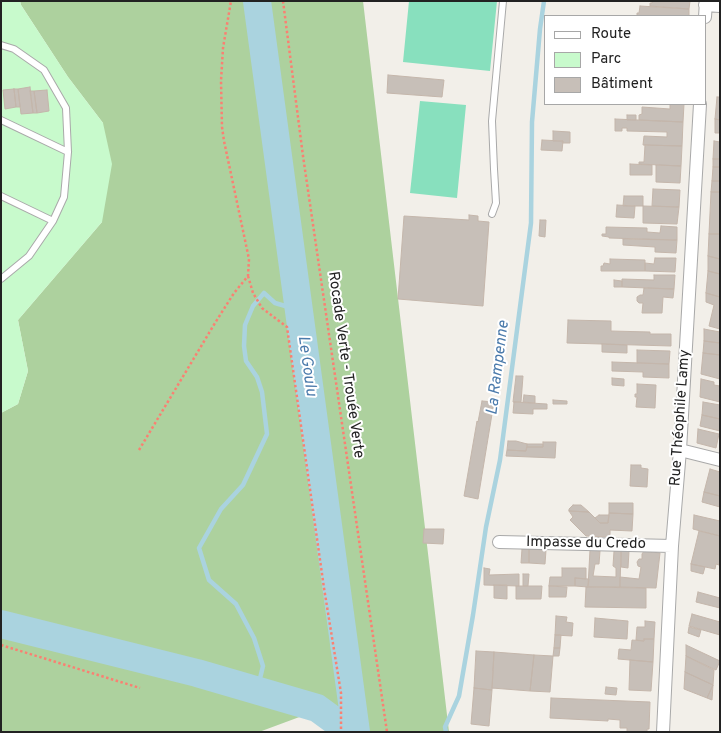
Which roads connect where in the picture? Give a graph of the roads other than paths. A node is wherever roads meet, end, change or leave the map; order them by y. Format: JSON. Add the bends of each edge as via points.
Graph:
{"nodes":[{"id":1,"x":503,"y":1,"type":"edge"},
{"id":2,"x":720,"y":6,"type":"edge"},
{"id":3,"x":705,"y":8,"type":"edge"},
{"id":4,"x":1,"y":45,"type":"edge"},
{"id":5,"x":700,"y":105,"type":"edge"},
{"id":6,"x":1,"y":120,"type":"edge"},
{"id":7,"x":68,"y":152,"type":"junction"},
{"id":8,"x":1,"y":196,"type":"edge"},
{"id":9,"x":492,"y":214,"type":"dead end"},
{"id":10,"x":53,"y":220,"type":"junction"},
{"id":11,"x":1,"y":271,"type":"edge"},
{"id":12,"x":8,"y":274,"type":"junction"},
{"id":13,"x":1,"y":279,"type":"edge"},
{"id":14,"x":680,"y":450,"type":"junction"},
{"id":15,"x":720,"y":460,"type":"edge"},
{"id":16,"x":499,"y":542,"type":"dead end"},
{"id":17,"x":672,"y":546,"type":"junction"},
{"id":18,"x":663,"y":732,"type":"edge"}],
"edges":[{"from":1,"to":9,"type":"lane","via":[[492,121],[496,203]]},
{"from":2,"to":3,"type":"street"},
{"from":4,"to":7,"type":"lane","via":[[14,49],[44,70],[66,108]]},
{"from":5,"to":14,"type":"street","name":"Rue Théophile Lamy"},
{"from":6,"to":7,"type":"lane"},
{"from":7,"to":10,"type":"lane","via":[[64,196]]},
{"from":8,"to":10,"type":"lane"},
{"from":10,"to":12,"type":"lane","via":[[29,256]]},
{"from":11,"to":12,"type":"lane"},
{"from":12,"to":13,"type":"lane"},
{"from":14,"to":15,"type":"street"},
{"from":14,"to":17,"type":"street","name":"Rue Théophile Lamy"},
{"from":16,"to":17,"type":"street","name":"Impasse du Credo"},
{"from":17,"to":18,"type":"street","name":"Rue Théophile Lamy"}]}
